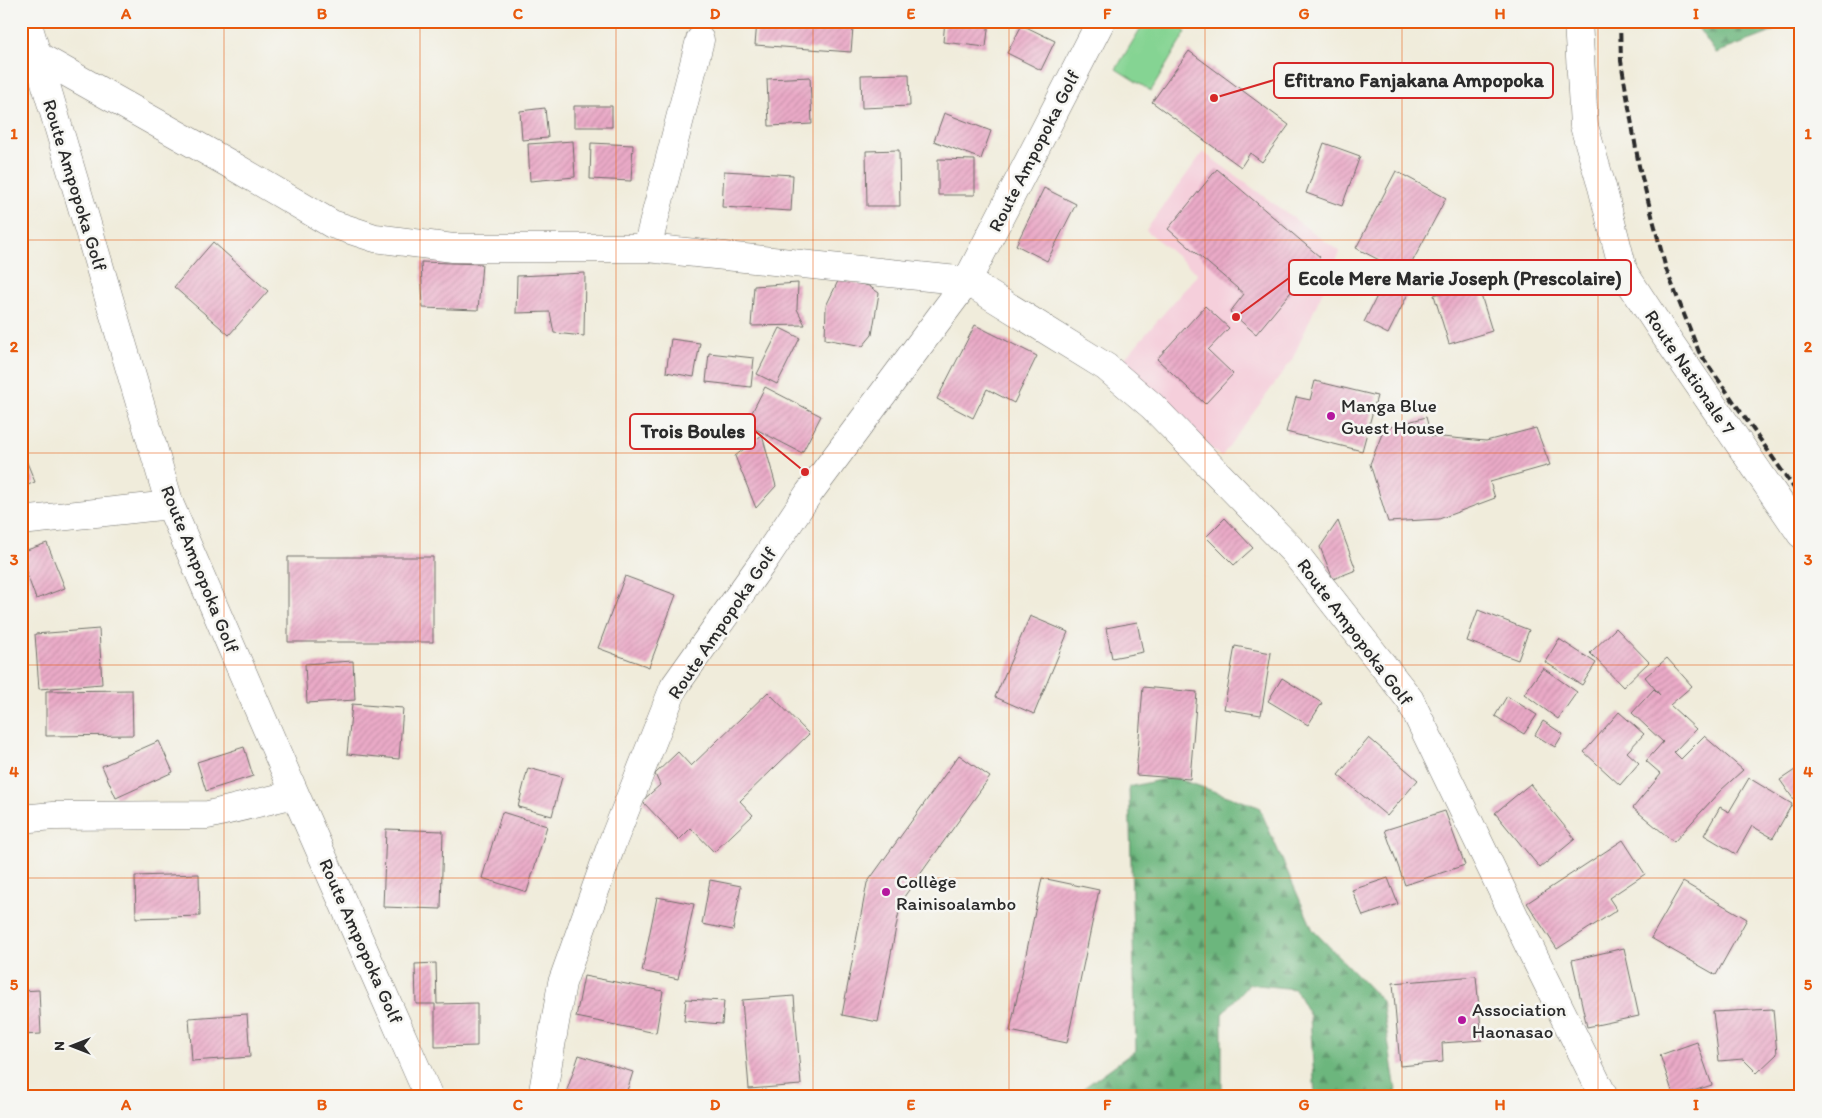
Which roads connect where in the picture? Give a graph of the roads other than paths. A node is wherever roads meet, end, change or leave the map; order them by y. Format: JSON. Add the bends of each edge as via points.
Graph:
{"nodes":[{"id":1,"x":27,"y":21,"type":"edge"},
{"id":2,"x":1101,"y":21,"type":"edge"},
{"id":3,"x":1578,"y":21,"type":"edge"},
{"id":4,"x":700,"y":40,"type":"dead end"},
{"id":5,"x":36,"y":55,"type":"junction"},
{"id":6,"x":647,"y":248,"type":"junction"},
{"id":7,"x":967,"y":280,"type":"junction"},
{"id":8,"x":170,"y":505,"type":"junction"},
{"id":9,"x":21,"y":521,"type":"edge"},
{"id":10,"x":1801,"y":534,"type":"edge"},
{"id":11,"x":295,"y":794,"type":"junction"},
{"id":12,"x":21,"y":819,"type":"edge"},
{"id":13,"x":429,"y":1097,"type":"edge"},
{"id":14,"x":542,"y":1097,"type":"edge"},
{"id":15,"x":1604,"y":1097,"type":"edge"}],
"edges":[{"from":1,"to":5,"type":"street","name":"Route Ampopoka Golf"},
{"from":2,"to":7,"type":"street","name":"Route Ampopoka Golf"},
{"from":3,"to":10,"type":"street","name":"Route Nationale 7","via":[[1584,126],[1624,274]]},
{"from":4,"to":6,"type":"street"},
{"from":5,"to":6,"type":"street","via":[[332,224],[375,238],[453,248]]},
{"from":5,"to":8,"type":"street","name":"Route Ampopoka Golf"},
{"from":6,"to":7,"type":"street"},
{"from":7,"to":14,"type":"street","name":"Route Ampopoka Golf","via":[[809,493],[674,687],[611,846],[562,983]]},
{"from":7,"to":15,"type":"street","name":"Route Ampopoka Golf","via":[[1106,367],[1145,400],[1295,553],[1410,700]]},
{"from":8,"to":9,"type":"street"},
{"from":8,"to":11,"type":"street","name":"Route Ampopoka Golf"},
{"from":11,"to":12,"type":"street","via":[[208,815]]},
{"from":11,"to":13,"type":"street","name":"Route Ampopoka Golf"}]}
